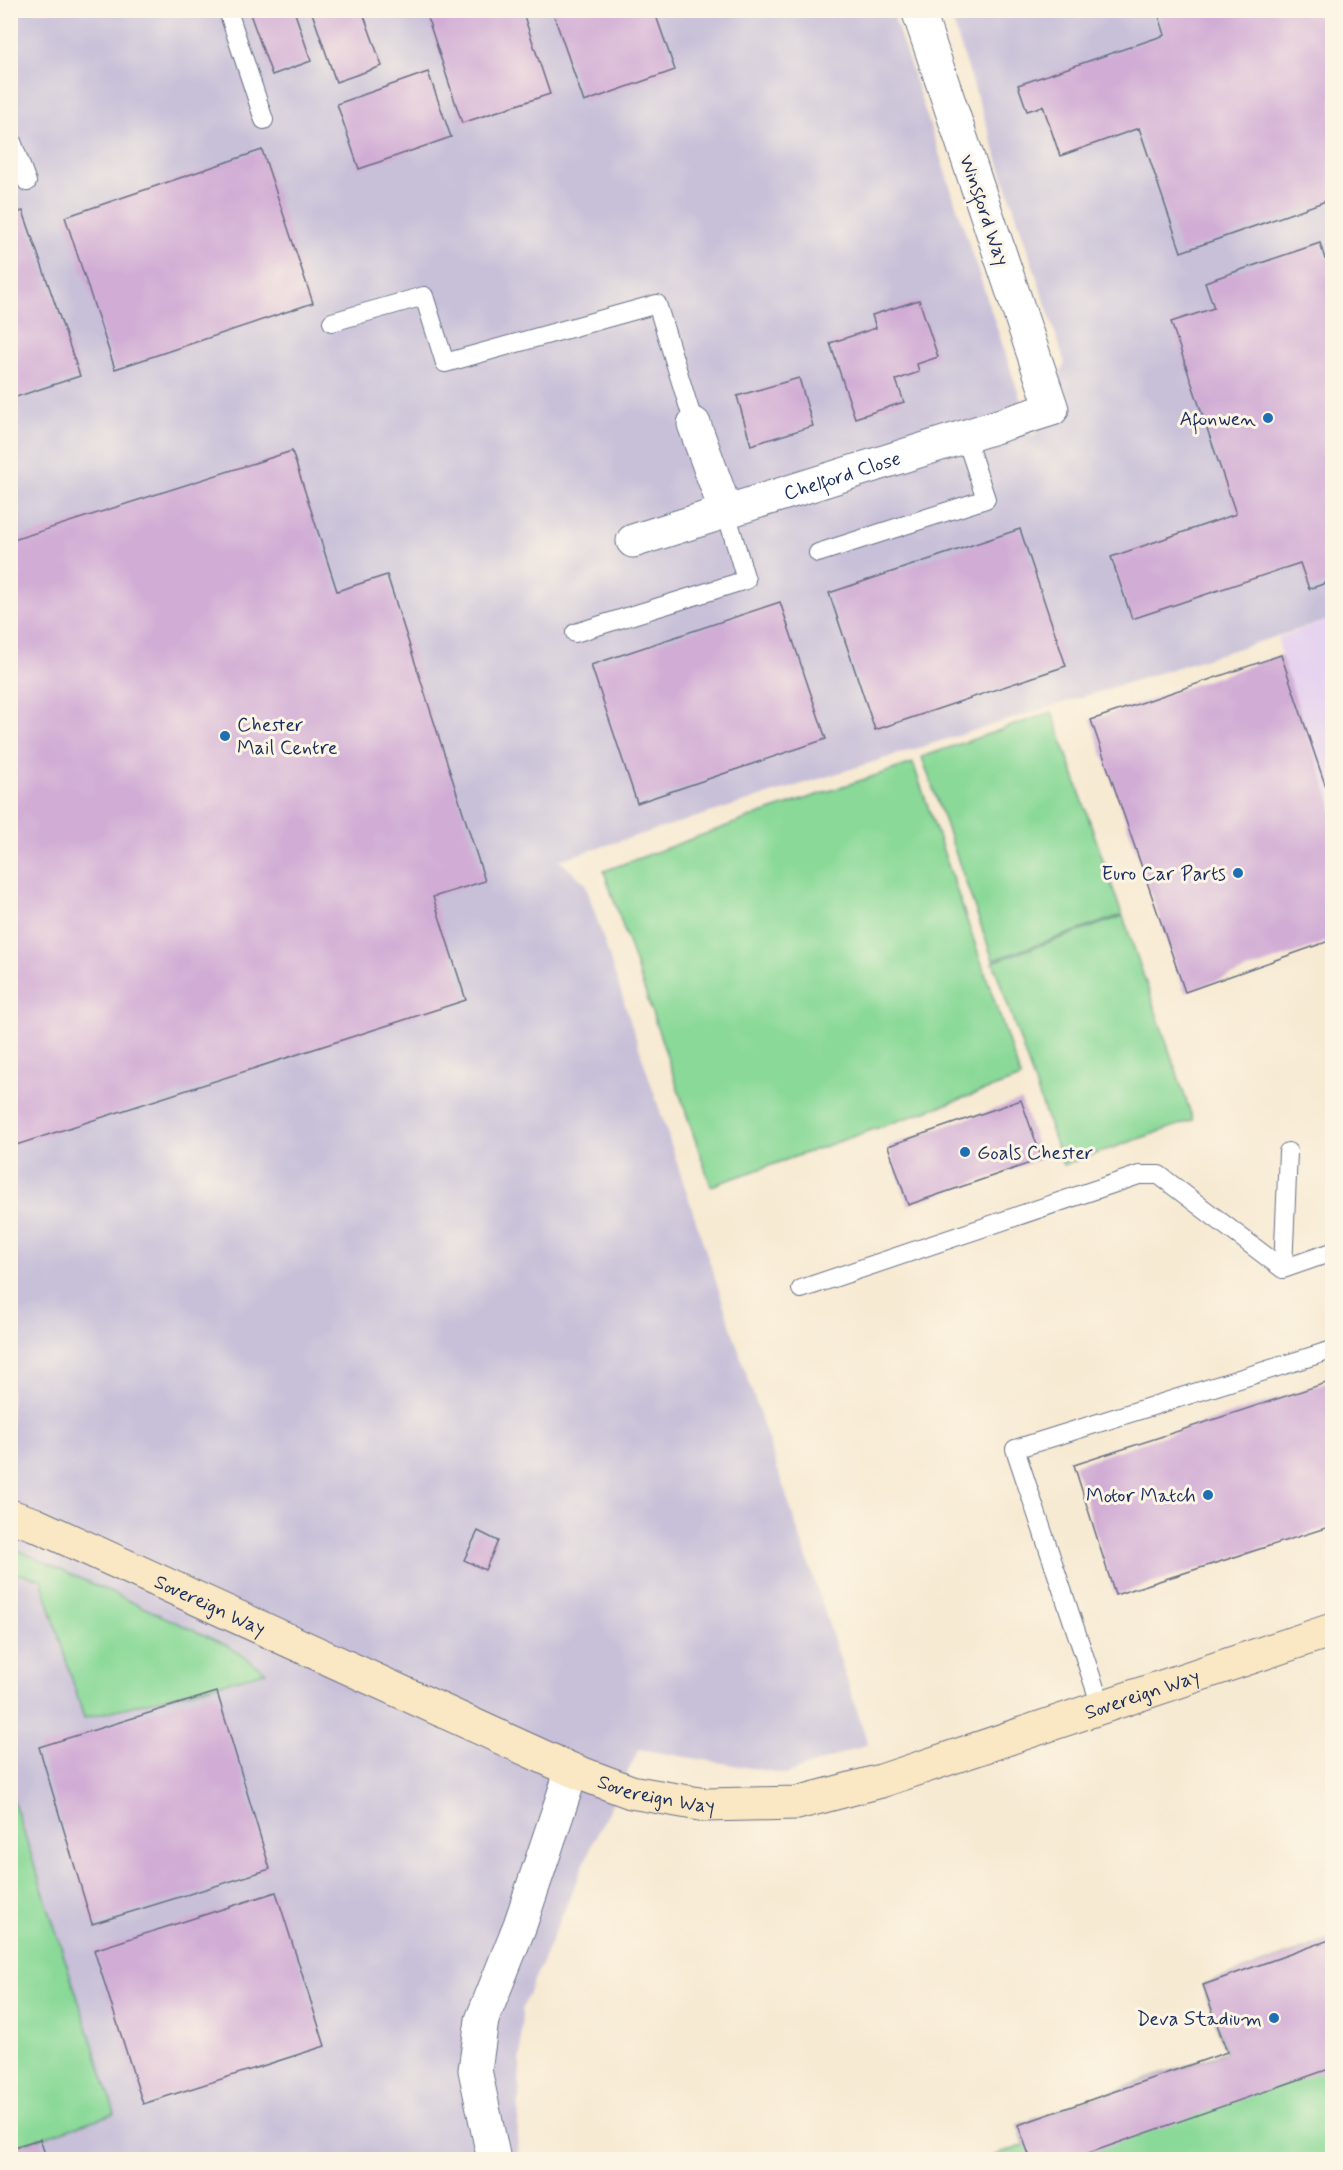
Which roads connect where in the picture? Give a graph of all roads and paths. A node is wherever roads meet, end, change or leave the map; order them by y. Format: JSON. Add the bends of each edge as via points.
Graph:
{"nodes":[{"id":1,"x":918,"y":10,"type":"edge"},
{"id":2,"x":229,"y":14,"type":"dead end"},
{"id":3,"x":264,"y":120,"type":"dead end"},
{"id":4,"x":10,"y":136,"type":"edge"},
{"id":5,"x":27,"y":182,"type":"dead end"},
{"id":6,"x":332,"y":322,"type":"dead end"},
{"id":7,"x":1052,"y":409,"type":"joint"},
{"id":8,"x":694,"y":424,"type":"joint"},
{"id":9,"x":966,"y":436,"type":"junction"},
{"id":10,"x":726,"y":512,"type":"junction"},
{"id":11,"x":633,"y":541,"type":"dead end"},
{"id":12,"x":818,"y":554,"type":"dead end"},
{"id":13,"x":575,"y":633,"type":"dead end"},
{"id":14,"x":1288,"y":1152,"type":"dead end"},
{"id":15,"x":1332,"y":1252,"type":"edge"},
{"id":16,"x":1283,"y":1269,"type":"junction"},
{"id":17,"x":801,"y":1289,"type":"dead end"},
{"id":18,"x":1332,"y":1350,"type":"edge"},
{"id":19,"x":10,"y":1516,"type":"edge"},
{"id":20,"x":1332,"y":1630,"type":"edge"},
{"id":21,"x":1101,"y":1706,"type":"junction"},
{"id":22,"x":572,"y":1770,"type":"junction"},
{"id":23,"x":494,"y":2160,"type":"edge"}],
"edges":[{"from":1,"to":7,"type":"street","name":"Winsford Way"},
{"from":2,"to":3,"type":"lane"},
{"from":4,"to":5,"type":"lane"},
{"from":6,"to":8,"type":"lane","via":[[424,296],[445,363],[657,304]]},
{"from":7,"to":9,"type":"street","name":"Chelford Close"},
{"from":8,"to":10,"type":"street"},
{"from":9,"to":10,"type":"street","name":"Chelford Close"},
{"from":9,"to":12,"type":"lane","via":[[986,499]]},
{"from":10,"to":11,"type":"street","name":"Chelford Close"},
{"from":10,"to":13,"type":"lane","via":[[746,580]]},
{"from":14,"to":16,"type":"lane"},
{"from":15,"to":16,"type":"lane"},
{"from":16,"to":17,"type":"lane","via":[[1159,1175],[1139,1175]]},
{"from":18,"to":21,"type":"lane","via":[[1016,1449]]},
{"from":19,"to":22,"type":"street","name":"Sovereign Way"},
{"from":20,"to":21,"type":"street","name":"Sovereign Way"},
{"from":21,"to":22,"type":"street","name":"Sovereign Way","via":[[881,1781],[797,1803],[705,1805],[631,1792]]},
{"from":22,"to":23,"type":"street","via":[[520,1925],[482,2020],[475,2070]]}]}
